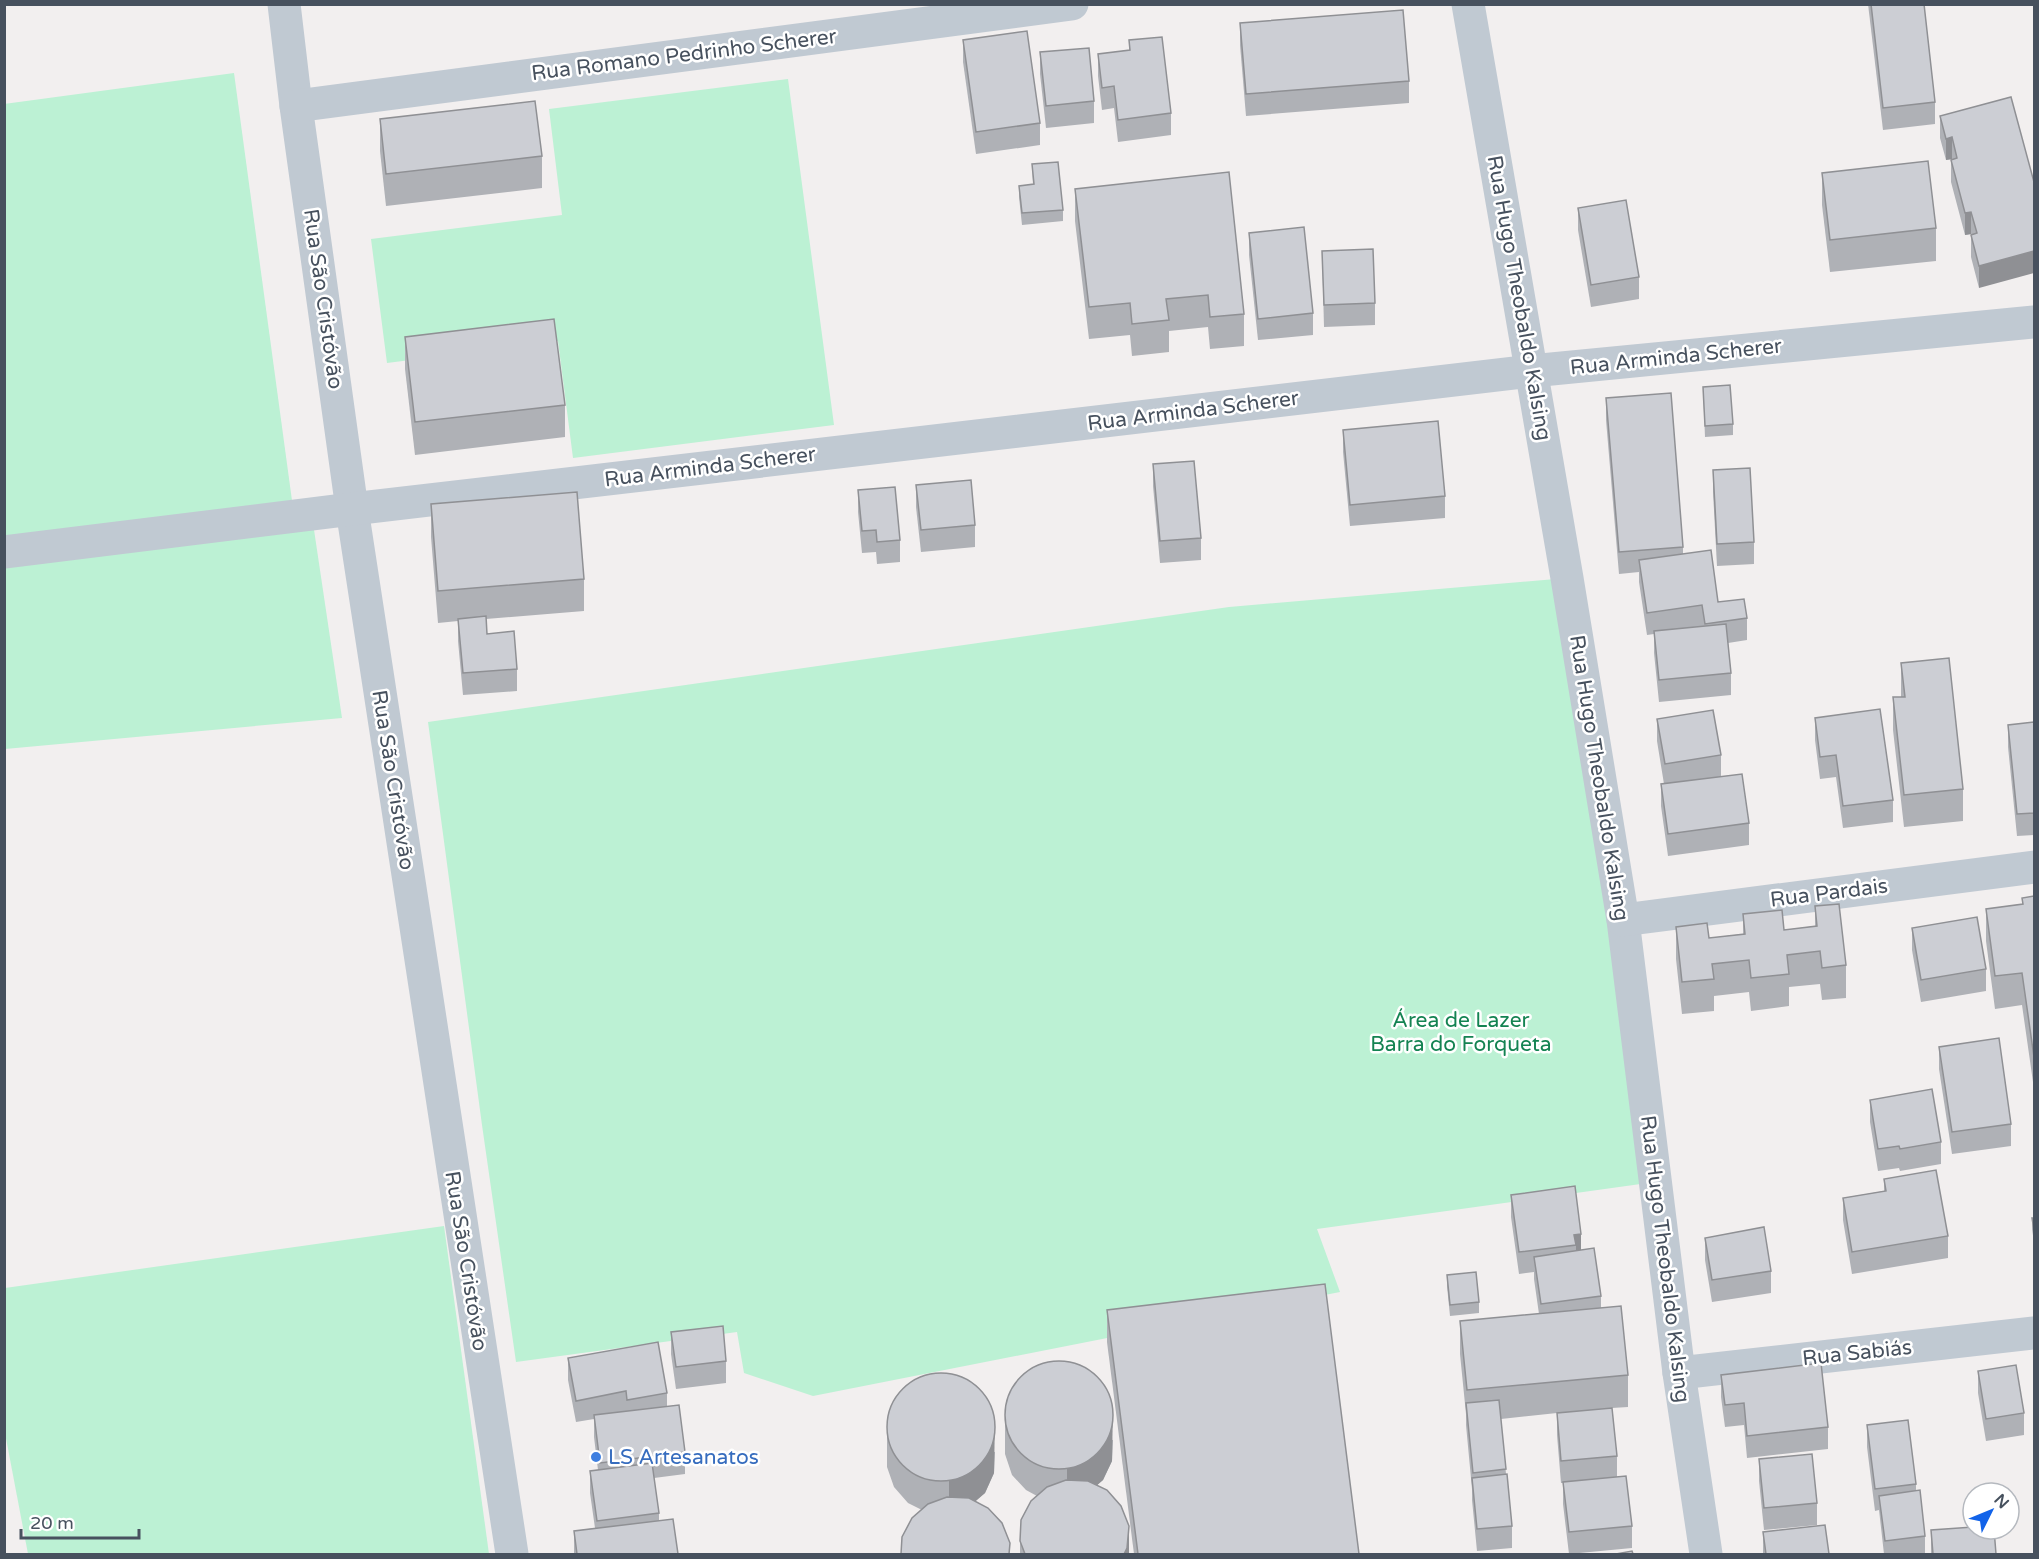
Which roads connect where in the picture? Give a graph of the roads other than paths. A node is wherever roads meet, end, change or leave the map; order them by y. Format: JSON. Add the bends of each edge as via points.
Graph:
{"nodes":[{"id":1,"x":284,"y":4,"type":"edge"},
{"id":2,"x":1072,"y":4,"type":"edge"},
{"id":3,"x":1468,"y":4,"type":"edge"},
{"id":4,"x":296,"y":106,"type":"junction"},
{"id":5,"x":2034,"y":322,"type":"edge"},
{"id":6,"x":1531,"y":371,"type":"junction"},
{"id":7,"x":352,"y":509,"type":"junction"},
{"id":8,"x":4,"y":552,"type":"edge"},
{"id":9,"x":2034,"y":867,"type":"edge"},
{"id":10,"x":1623,"y":920,"type":"junction"},
{"id":11,"x":2034,"y":1333,"type":"edge"},
{"id":12,"x":1679,"y":1373,"type":"junction"},
{"id":13,"x":512,"y":1554,"type":"edge"},
{"id":14,"x":1706,"y":1554,"type":"edge"}],
"edges":[{"from":1,"to":4,"type":"street","name":"Rua São Cristóvão"},
{"from":2,"to":4,"type":"street","name":"Rua Romano Pedrinho Scherer"},
{"from":3,"to":6,"type":"street","name":"Rua Hugo Theobaldo Kalsing"},
{"from":4,"to":7,"type":"street","name":"Rua São Cristóvão"},
{"from":5,"to":6,"type":"street","name":"Rua Arminda Scherer"},
{"from":6,"to":7,"type":"street","name":"Rua Arminda Scherer"},
{"from":6,"to":10,"type":"street","name":"Rua Hugo Theobaldo Kalsing"},
{"from":7,"to":8,"type":"street","name":"Rua Arminda Scherer"},
{"from":7,"to":13,"type":"street","name":"Rua São Cristóvão"},
{"from":9,"to":10,"type":"street","name":"Rua Pardais"},
{"from":10,"to":12,"type":"street","name":"Rua Hugo Theobaldo Kalsing"},
{"from":11,"to":12,"type":"street","name":"Rua Sabiás"},
{"from":12,"to":14,"type":"street","name":"Rua Hugo Theobaldo Kalsing"}]}
